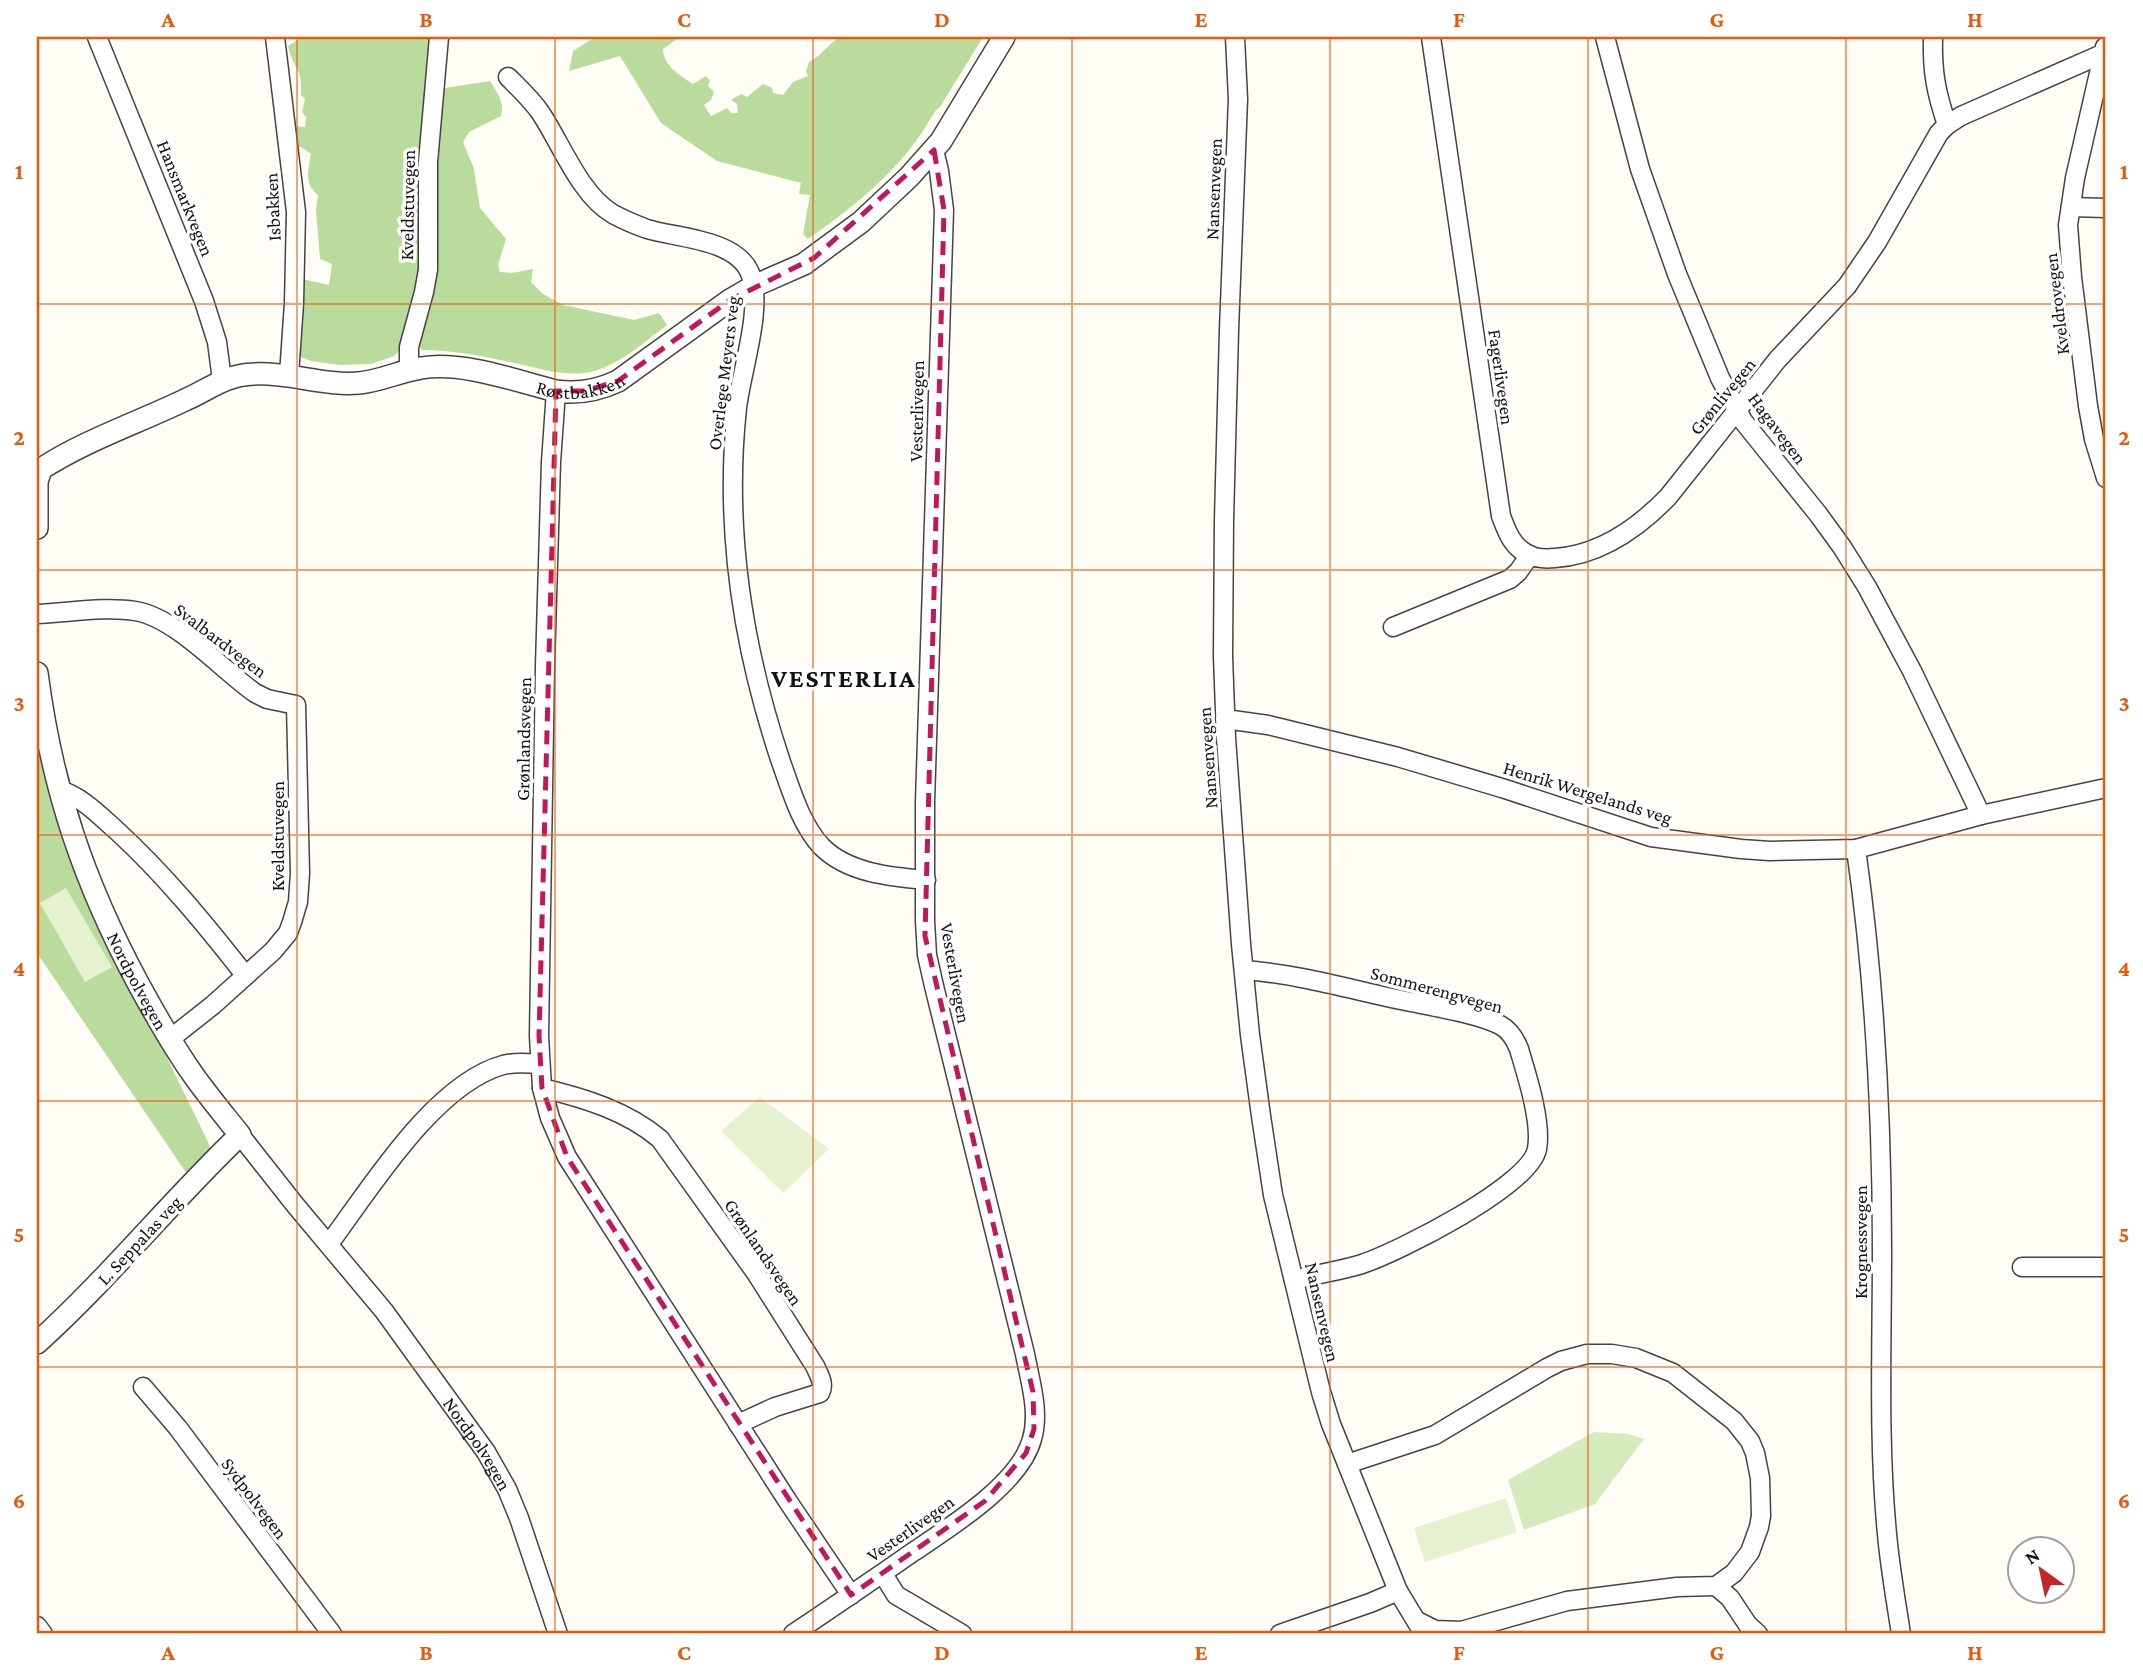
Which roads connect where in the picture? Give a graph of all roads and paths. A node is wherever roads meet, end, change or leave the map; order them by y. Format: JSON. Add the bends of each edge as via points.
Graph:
{"nodes":[{"id":1,"x":97,"y":37,"type":"edge"},
{"id":2,"x":275,"y":37,"type":"edge"},
{"id":3,"x":439,"y":37,"type":"edge"},
{"id":4,"x":1004,"y":37,"type":"edge"},
{"id":5,"x":1235,"y":37,"type":"edge"},
{"id":6,"x":1431,"y":37,"type":"edge"},
{"id":7,"x":1605,"y":37,"type":"edge"},
{"id":8,"x":1933,"y":37,"type":"edge"},
{"id":9,"x":2105,"y":51,"type":"edge"},
{"id":10,"x":508,"y":77,"type":"dead end"},
{"id":11,"x":1947,"y":125,"type":"junction"},
{"id":12,"x":934,"y":150,"type":"junction"},
{"id":13,"x":2071,"y":207,"type":"junction"},
{"id":14,"x":2106,"y":208,"type":"edge"},
{"id":15,"x":754,"y":286,"type":"junction"},
{"id":16,"x":409,"y":371,"type":"junction"},
{"id":17,"x":289,"y":375,"type":"junction"},
{"id":18,"x":222,"y":380,"type":"junction"},
{"id":19,"x":556,"y":391,"type":"junction"},
{"id":20,"x":1737,"y":412,"type":"junction"},
{"id":21,"x":39,"y":465,"type":"edge"},
{"id":22,"x":2106,"y":478,"type":"edge"},
{"id":23,"x":37,"y":527,"type":"edge"},
{"id":24,"x":1530,"y":555,"type":"junction"},
{"id":25,"x":37,"y":614,"type":"edge"},
{"id":26,"x":1394,"y":627,"type":"dead end"},
{"id":27,"x":37,"y":673,"type":"edge"},
{"id":28,"x":296,"y":705,"type":"joint"},
{"id":29,"x":1225,"y":719,"type":"junction"},
{"id":30,"x":2106,"y":788,"type":"edge"},
{"id":31,"x":59,"y":790,"type":"junction"},
{"id":32,"x":1981,"y":815,"type":"junction"},
{"id":33,"x":1856,"y":849,"type":"junction"},
{"id":34,"x":926,"y":880,"type":"junction"},
{"id":35,"x":1244,"y":970,"type":"junction"},
{"id":36,"x":245,"y":975,"type":"junction"},
{"id":37,"x":170,"y":1039,"type":"junction"},
{"id":38,"x":540,"y":1065,"type":"junction"},
{"id":39,"x":542,"y":1088,"type":"junction"},
{"id":40,"x":240,"y":1135,"type":"junction"},
{"id":41,"x":329,"y":1244,"type":"junction"},
{"id":42,"x":2022,"y":1267,"type":"dead end"},
{"id":43,"x":2106,"y":1267,"type":"edge"},
{"id":44,"x":1294,"y":1280,"type":"junction"},
{"id":45,"x":37,"y":1343,"type":"edge"},
{"id":46,"x":143,"y":1387,"type":"dead end"},
{"id":47,"x":738,"y":1424,"type":"junction"},
{"id":48,"x":1347,"y":1464,"type":"junction"},
{"id":49,"x":883,"y":1574,"type":"junction"},
{"id":50,"x":1716,"y":1586,"type":"junction"},
{"id":51,"x":1398,"y":1591,"type":"junction"},
{"id":52,"x":851,"y":1595,"type":"junction"},
{"id":53,"x":37,"y":1626,"type":"edge"},
{"id":54,"x":1420,"y":1628,"type":"edge"},
{"id":55,"x":43,"y":1634,"type":"edge"},
{"id":56,"x":332,"y":1634,"type":"edge"},
{"id":57,"x":558,"y":1634,"type":"edge"},
{"id":58,"x":793,"y":1634,"type":"edge"},
{"id":59,"x":962,"y":1634,"type":"edge"},
{"id":60,"x":1280,"y":1634,"type":"edge"},
{"id":61,"x":1758,"y":1634,"type":"edge"},
{"id":62,"x":1901,"y":1634,"type":"edge"}],
"edges":[{"from":1,"to":18,"type":"street","name":"Hansmarkvegen","via":[[204,301],[217,342]]},
{"from":2,"to":17,"type":"street","name":"Isbakken","via":[[296,212]]},
{"from":3,"to":16,"type":"street","name":"Kveldstuvegen","via":[[428,162],[428,270],[409,346]]},
{"from":4,"to":12,"type":"street","name":"Røstbakken"},
{"from":5,"to":29,"type":"street","name":"Nansenvegen","via":[[1238,99],[1224,520]]},
{"from":6,"to":24,"type":"street","name":"Fagerlivegen","via":[[1501,516],[1510,537]]},
{"from":7,"to":20,"type":"street","name":"Hagavegen","via":[[1649,196]]},
{"from":8,"to":11,"type":"street","via":[[1933,76]]},
{"from":9,"to":11,"type":"street","name":"Grønlivegen"},
{"from":9,"to":13,"type":"street","name":"Kveldrovegen"},
{"from":10,"to":15,"type":"street","name":"Overlege Meyers veg","via":[[540,112],[603,207],[634,224],[733,254],[750,271]]},
{"from":11,"to":20,"type":"street","name":"Grønlivegen","via":[[1857,273],[1778,359]]},
{"from":12,"to":15,"type":"street","name":"Røstbakken","via":[[840,239],[804,264]]},
{"from":12,"to":34,"type":"street","name":"Vesterlivegen","via":[[944,209]]},
{"from":13,"to":14,"type":"street"},
{"from":13,"to":22,"type":"street","name":"Kveldrovegen","via":[[2070,253],[2088,406]]},
{"from":15,"to":19,"type":"street","name":"Røstbakken","via":[[618,381],[585,391]]},
{"from":15,"to":34,"type":"street","name":"Overlege Meyers veg","via":[[753,319],[737,408],[733,477],[738,572],[758,686],[799,808],[821,846],[857,867]]},
{"from":16,"to":17,"type":"street","name":"Røstbakken","via":[[359,383]]},
{"from":16,"to":19,"type":"street","name":"Røstbakken","via":[[464,369]]},
{"from":17,"to":18,"type":"street","name":"Røstbakken","via":[[252,374]]},
{"from":18,"to":21,"type":"street","name":"Røstbakken"},
{"from":19,"to":38,"type":"street","name":"Grønlandsvegen","via":[[545,666]]},
{"from":20,"to":24,"type":"street","name":"Grønlivegen","via":[[1668,497],[1629,531],[1581,554],[1546,559]]},
{"from":20,"to":32,"type":"street","name":"Hagavegen","via":[[1818,514],[1867,587]]},
{"from":21,"to":23,"type":"street"},
{"from":24,"to":26,"type":"street","via":[[1510,579]]},
{"from":25,"to":28,"type":"street","name":"Svalbardvegen","via":[[118,610],[149,614],[167,623],[255,693]]},
{"from":27,"to":31,"type":"street","name":"Nordpolvegen"},
{"from":28,"to":36,"type":"street","name":"Kveldstuvegen","via":[[298,902],[288,933]]},
{"from":29,"to":33,"type":"street","name":"Henrik Wergelands veg","via":[[1280,727],[1398,757],[1651,837],[1760,850]]},
{"from":29,"to":35,"type":"street","name":"Nansenvegen"},
{"from":30,"to":32,"type":"street","name":"Henrik Wergelands veg"},
{"from":31,"to":36,"type":"street","via":[[88,806],[131,844],[173,886]]},
{"from":31,"to":37,"type":"street","name":"Nordpolvegen","via":[[102,911]]},
{"from":32,"to":33,"type":"street","name":"Henrik Wergelands veg"},
{"from":33,"to":62,"type":"street","name":"Krognessvegen","via":[[1873,992],[1881,1136],[1884,1497]]},
{"from":34,"to":49,"type":"street","name":"Vesterlivegen","via":[[927,955],[1025,1354],[1034,1429],[1015,1470],[985,1501]]},
{"from":35,"to":44,"type":"street","name":"Nansenvegen","via":[[1273,1195]]},
{"from":35,"to":44,"type":"street","name":"Sommerengvegen","via":[[1321,981],[1502,1026],[1519,1049],[1538,1129],[1533,1159],[1506,1187],[1395,1250],[1362,1264]]},
{"from":36,"to":37,"type":"street","name":"Kveldstuvegen"},
{"from":37,"to":40,"type":"street","name":"Nordpolvegen"},
{"from":38,"to":39,"type":"street","name":"Grønlandsvegen"},
{"from":38,"to":41,"type":"street","via":[[512,1063],[486,1071],[444,1100],[364,1194]]},
{"from":39,"to":47,"type":"street","name":"Grønlandsvegen","via":[[567,1157]]},
{"from":39,"to":47,"type":"street","name":"Grønlandsvegen","via":[[599,1104],[660,1139],[756,1273],[815,1366],[821,1378],[820,1393]]},
{"from":40,"to":41,"type":"street","name":"Nordpolvegen"},
{"from":40,"to":45,"type":"street","name":"L. Seppalas veg"},
{"from":41,"to":57,"type":"street","name":"Nordpolvegen","via":[[384,1311],[491,1460],[519,1518]]},
{"from":42,"to":43,"type":"street"},
{"from":44,"to":48,"type":"street","name":"Nansenvegen","via":[[1321,1392]]},
{"from":46,"to":56,"type":"street","name":"Sydpolvegen"},
{"from":47,"to":52,"type":"street","name":"Grønlandsvegen"},
{"from":48,"to":50,"type":"street","via":[[1435,1435],[1561,1361],[1612,1354],[1648,1362],[1683,1380],[1714,1405],[1742,1430],[1755,1453],[1761,1490],[1759,1527],[1743,1563]]},
{"from":48,"to":51,"type":"street","name":"Nansenvegen"},
{"from":49,"to":52,"type":"street","name":"Vesterlivegen"},
{"from":49,"to":59,"type":"street","via":[[896,1595]]},
{"from":50,"to":54,"type":"street","name":"Nansenvegen","via":[[1567,1601],[1461,1631]]},
{"from":50,"to":61,"type":"street"},
{"from":51,"to":54,"type":"street","name":"Nansenvegen"},
{"from":51,"to":60,"type":"street"},
{"from":52,"to":58,"type":"street","name":"Vesterlivegen"},
{"from":53,"to":55,"type":"street"}]}
